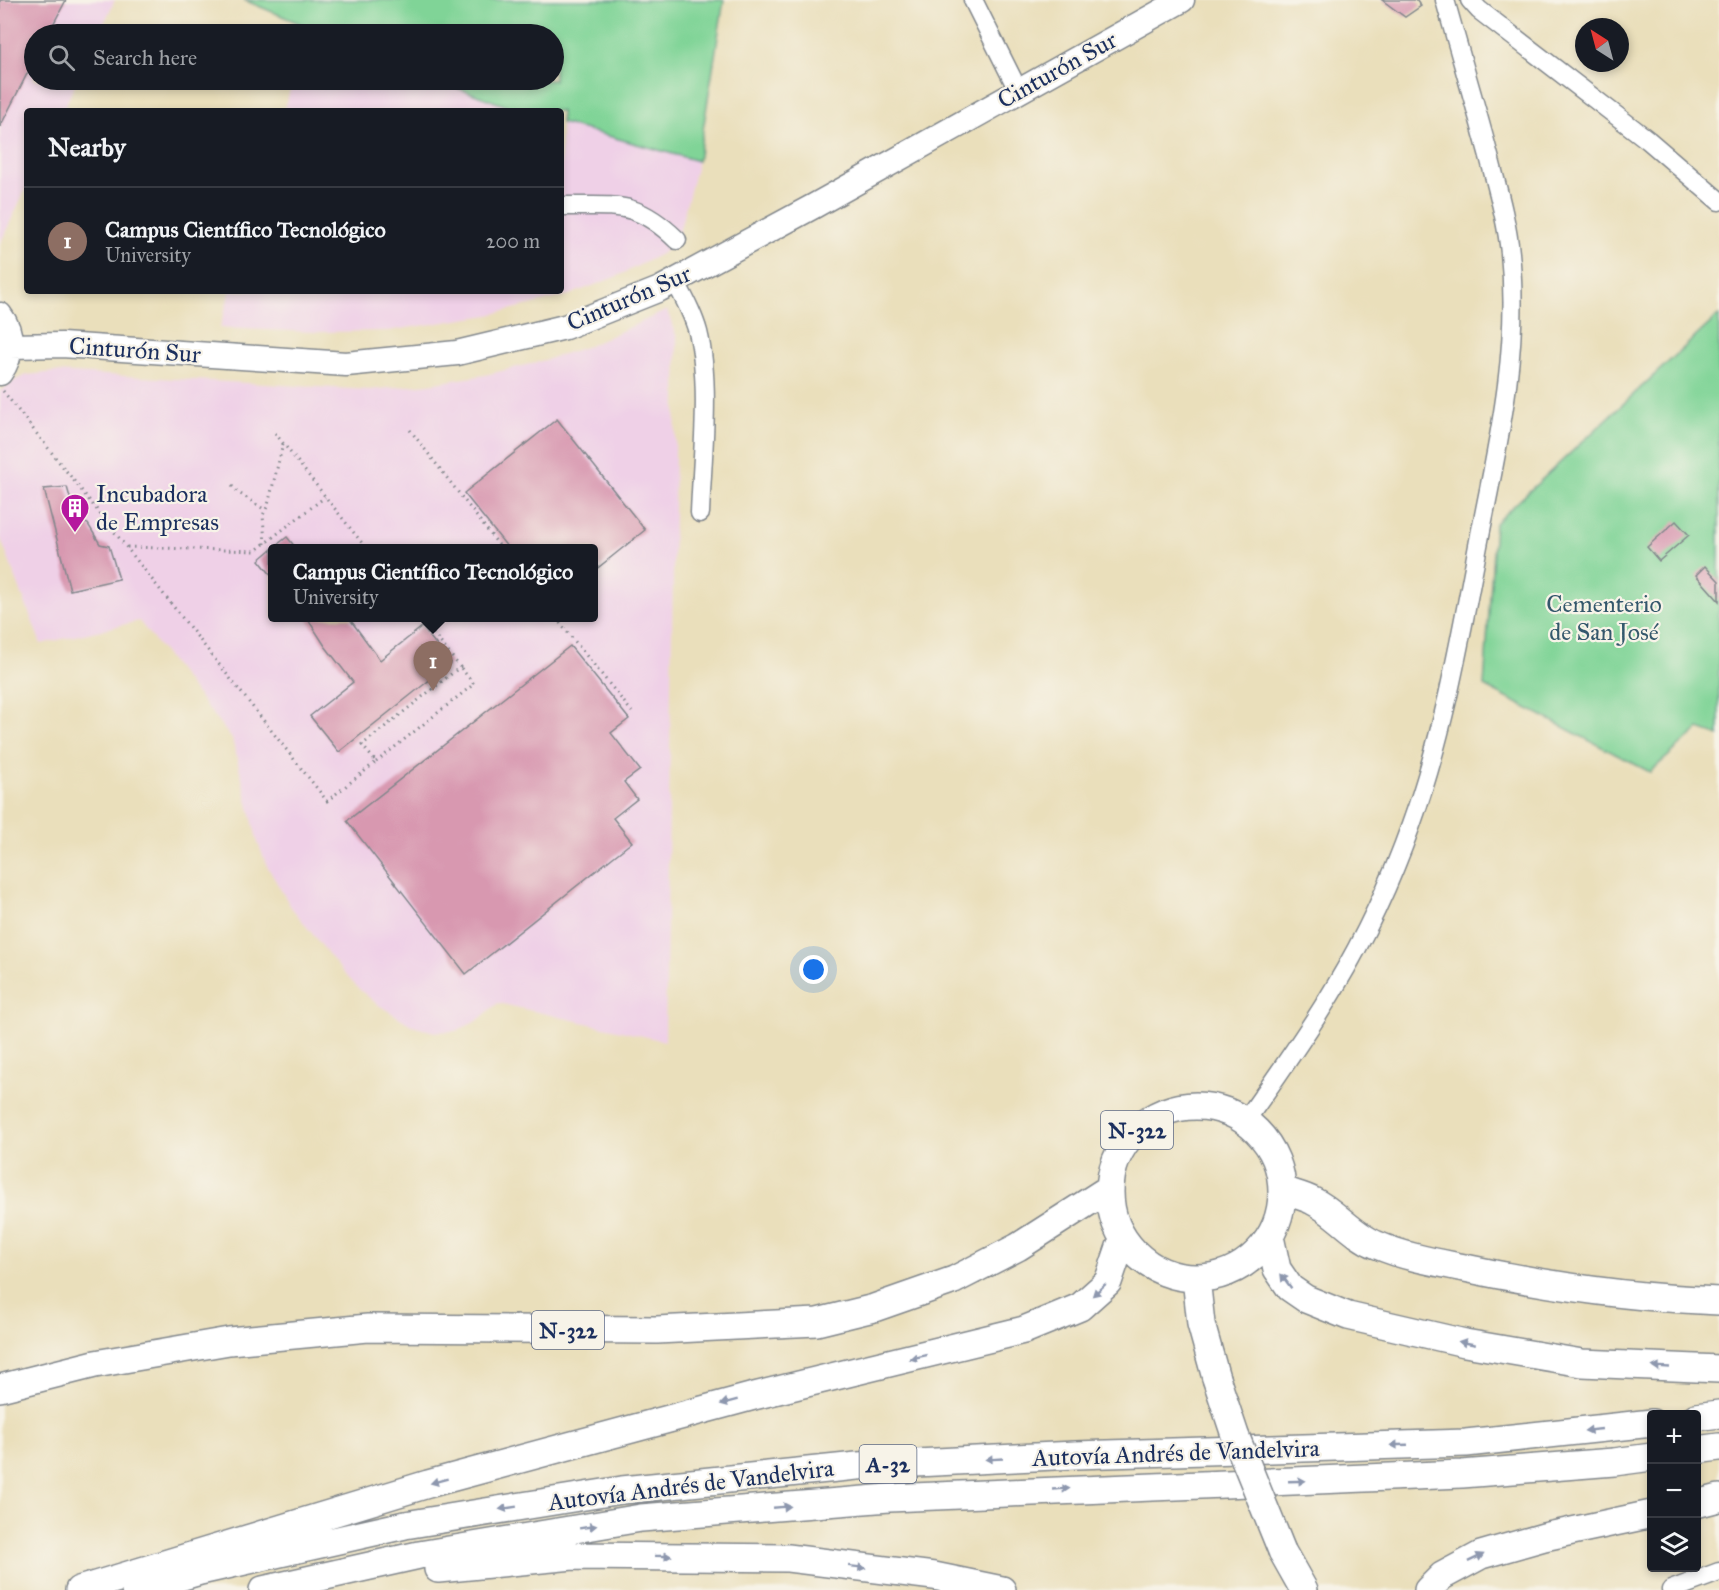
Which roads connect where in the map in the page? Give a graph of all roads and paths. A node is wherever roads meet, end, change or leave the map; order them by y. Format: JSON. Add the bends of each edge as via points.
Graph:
{"nodes":[{"id":1,"x":972,"y":0,"type":"edge"},
{"id":2,"x":1182,"y":0,"type":"edge"},
{"id":3,"x":1445,"y":0,"type":"edge"},
{"id":4,"x":1470,"y":0,"type":"edge"},
{"id":5,"x":1019,"y":92,"type":"junction"},
{"id":6,"x":1719,"y":201,"type":"edge"},
{"id":7,"x":564,"y":206,"type":"edge"},
{"id":8,"x":677,"y":240,"type":"dead end"},
{"id":9,"x":675,"y":281,"type":"junction"},
{"id":10,"x":0,"y":315,"type":"edge"},
{"id":11,"x":10,"y":346,"type":"junction"},
{"id":12,"x":0,"y":372,"type":"edge"},
{"id":13,"x":0,"y":387,"type":"edge"},
{"id":14,"x":410,"y":430,"type":"dead end"},
{"id":15,"x":275,"y":433,"type":"dead end"},
{"id":16,"x":283,"y":444,"type":"junction"},
{"id":17,"x":232,"y":486,"type":"dead end"},
{"id":18,"x":325,"y":497,"type":"junction"},
{"id":19,"x":265,"y":510,"type":"junction"},
{"id":20,"x":700,"y":513,"type":"dead end"},
{"id":21,"x":265,"y":544,"type":"junction"},
{"id":22,"x":362,"y":544,"type":"edge"},
{"id":23,"x":497,"y":544,"type":"edge"},
{"id":24,"x":128,"y":547,"type":"junction"},
{"id":25,"x":424,"y":622,"type":"edge"},
{"id":26,"x":431,"y":622,"type":"edge"},
{"id":27,"x":559,"y":622,"type":"edge"},
{"id":28,"x":427,"y":625,"type":"junction"},
{"id":29,"x":460,"y":667,"type":"junction"},
{"id":30,"x":632,"y":712,"type":"dead end"},
{"id":31,"x":376,"y":762,"type":"junction"},
{"id":32,"x":1246,"y":1120,"type":"junction"},
{"id":33,"x":1110,"y":1188,"type":"junction"},
{"id":34,"x":1283,"y":1190,"type":"junction"},
{"id":35,"x":1270,"y":1237,"type":"junction"},
{"id":36,"x":1123,"y":1238,"type":"junction"},
{"id":37,"x":1196,"y":1278,"type":"junction"},
{"id":38,"x":1719,"y":1301,"type":"edge"},
{"id":39,"x":1719,"y":1369,"type":"edge"},
{"id":40,"x":0,"y":1388,"type":"edge"},
{"id":41,"x":1719,"y":1414,"type":"edge"},
{"id":42,"x":1701,"y":1416,"type":"edge"},
{"id":43,"x":1647,"y":1424,"type":"edge"},
{"id":44,"x":1719,"y":1447,"type":"edge"},
{"id":45,"x":1701,"y":1449,"type":"edge"},
{"id":46,"x":1647,"y":1458,"type":"edge"},
{"id":47,"x":1719,"y":1498,"type":"edge"},
{"id":48,"x":1701,"y":1502,"type":"edge"},
{"id":49,"x":1647,"y":1515,"type":"edge"},
{"id":50,"x":1719,"y":1572,"type":"edge"},
{"id":51,"x":266,"y":1589,"type":"edge"},
{"id":52,"x":79,"y":1590,"type":"edge"},
{"id":53,"x":135,"y":1590,"type":"edge"},
{"id":54,"x":1002,"y":1590,"type":"edge"},
{"id":55,"x":1304,"y":1590,"type":"edge"},
{"id":56,"x":1428,"y":1590,"type":"edge"},
{"id":57,"x":1671,"y":1590,"type":"edge"}],
"edges":[{"from":1,"to":5,"type":"street"},
{"from":2,"to":5,"type":"main road","name":"Cinturón Sur"},
{"from":3,"to":32,"type":"street","via":[[1496,181],[1510,254],[1510,363],[1496,457],[1438,732],[1411,825],[1377,907],[1336,985]]},
{"from":4,"to":6,"type":"street"},
{"from":5,"to":9,"type":"main road","name":"Cinturón Sur"},
{"from":7,"to":8,"type":"street","via":[[634,209]]},
{"from":9,"to":11,"type":"main road","name":"Cinturón Sur","via":[[566,327],[457,353],[357,363],[62,345]]},
{"from":9,"to":20,"type":"street","via":[[692,313],[702,350]]},
{"from":10,"to":11,"type":"main road","via":[[9,332]]},
{"from":11,"to":12,"type":"main road"},
{"from":13,"to":24,"type":"path"},
{"from":14,"to":23,"type":"path"},
{"from":15,"to":16,"type":"path"},
{"from":16,"to":18,"type":"path"},
{"from":16,"to":19,"type":"path"},
{"from":17,"to":19,"type":"path"},
{"from":18,"to":21,"type":"path"},
{"from":18,"to":22,"type":"path"},
{"from":19,"to":21,"type":"path"},
{"from":21,"to":24,"type":"path","via":[[255,552]]},
{"from":24,"to":31,"type":"path","via":[[327,801]]},
{"from":25,"to":28,"type":"path"},
{"from":26,"to":28,"type":"path"},
{"from":27,"to":30,"type":"path"},
{"from":28,"to":29,"type":"path"},
{"from":29,"to":31,"type":"path","via":[[362,745]]},
{"from":29,"to":31,"type":"path","via":[[474,684]]},
{"from":32,"to":33,"type":"highway","number":"N-322","via":[[1203,1105],[1158,1114],[1124,1144],[1114,1165]]},
{"from":32,"to":34,"type":"highway","number":"N-322","via":[[1273,1150]]},
{"from":33,"to":36,"type":"highway","number":"N-322","via":[[1113,1214]]},
{"from":33,"to":40,"type":"highway","number":"N-322","via":[[1018,1247],[954,1280],[874,1308],[817,1322],[657,1330],[368,1328],[218,1343],[95,1364]]},
{"from":34,"to":35,"type":"highway","number":"N-322","via":[[1280,1214]]},
{"from":34,"to":38,"type":"highway","via":[[1313,1201],[1375,1245],[1409,1256],[1575,1288]]},
{"from":35,"to":37,"type":"highway","number":"N-322","via":[[1238,1267]]},
{"from":39,"to":35,"type":"highway","one_way":true,"via":[[1581,1363],[1465,1343],[1348,1316],[1290,1288],[1277,1269]]},
{"from":36,"to":37,"type":"highway","number":"N-322","via":[[1154,1267]]},
{"from":36,"to":52,"type":"highway","one_way":true,"via":[[1108,1282],[1080,1307],[1024,1330],[754,1396],[428,1484]]},
{"from":37,"to":55,"type":"highway","bridge":true,"via":[[1201,1324],[1235,1435],[1282,1551]]},
{"from":41,"to":42,"type":"highway"},
{"from":43,"to":53,"type":"highway","name":"Autovía Andrés de Vandelvira","number":"A-32","one_way":true,"via":[[1466,1443],[857,1466],[622,1490],[405,1525],[200,1571]]},
{"from":44,"to":45,"type":"highway"},
{"from":51,"to":46,"type":"highway","name":"Autovía Andrés de Vandelvira","number":"A-32","one_way":true,"via":[[419,1555],[641,1518],[889,1498],[1462,1474]]},
{"from":47,"to":48,"type":"highway"},
{"from":56,"to":49,"type":"highway","one_way":true,"via":[[1442,1576],[1481,1555]]},
{"from":50,"to":57,"type":"street"},
{"from":51,"to":54,"type":"highway","one_way":true,"via":[[573,1556],[649,1556],[788,1558],[934,1576]]}]}
